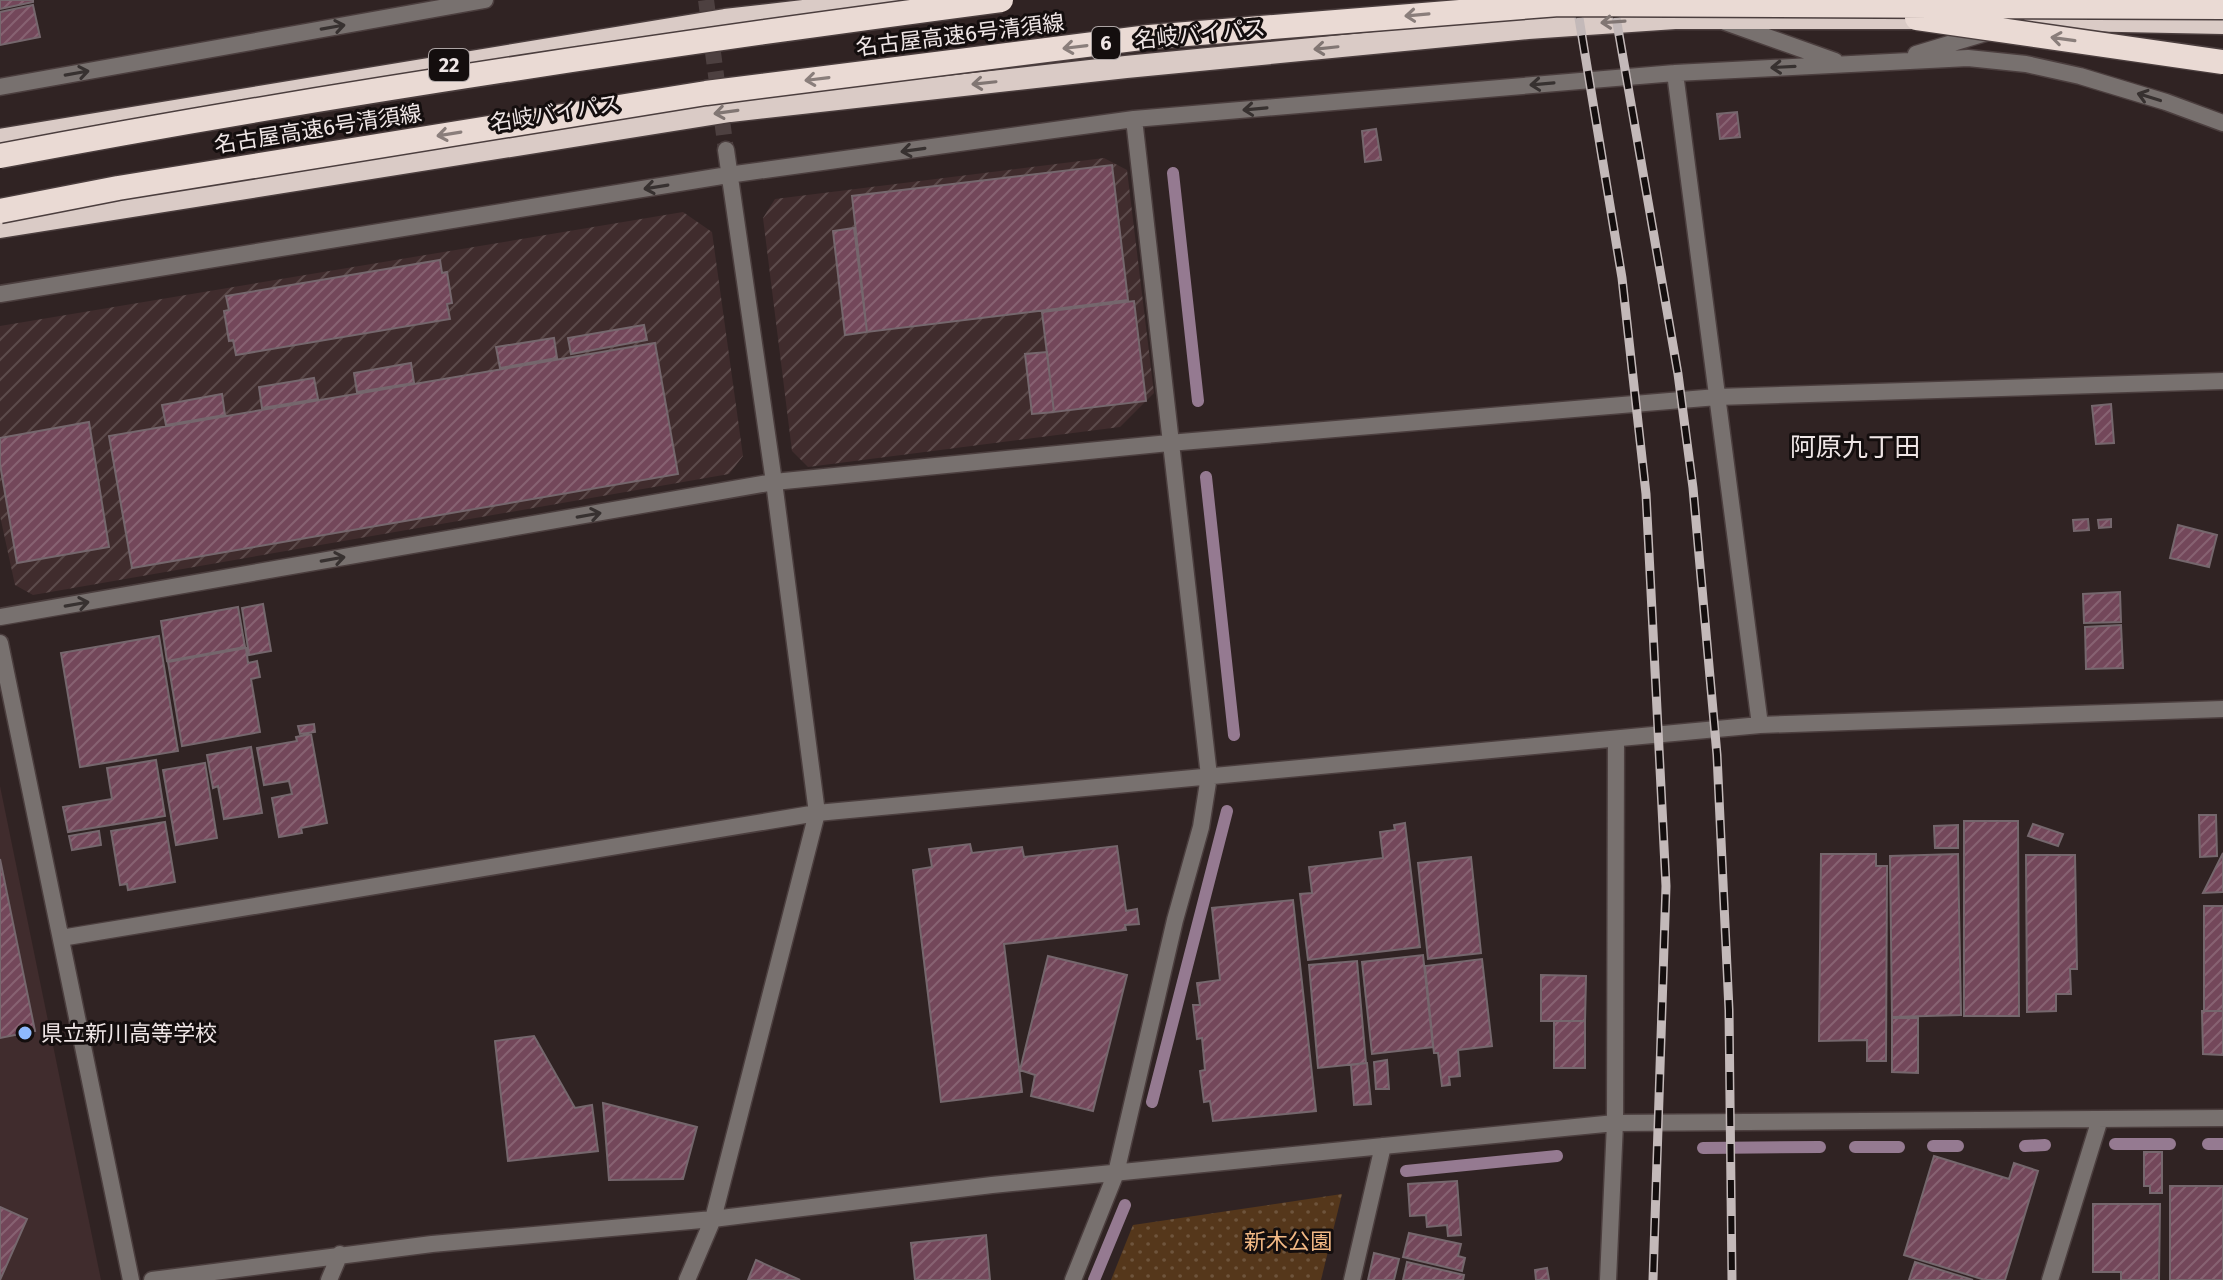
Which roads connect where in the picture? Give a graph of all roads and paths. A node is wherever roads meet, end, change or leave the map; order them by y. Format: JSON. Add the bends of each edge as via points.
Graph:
{"nodes":[{"id":1,"x":485,"y":0,"type":"edge"},
{"id":2,"x":899,"y":0,"type":"edge"},
{"id":3,"x":1001,"y":0,"type":"edge"},
{"id":4,"x":1824,"y":4,"type":"junction"},
{"id":5,"x":2223,"y":7,"type":"edge"},
{"id":6,"x":1715,"y":18,"type":"junction"},
{"id":7,"x":2033,"y":18,"type":"junction"},
{"id":8,"x":2223,"y":23,"type":"edge"},
{"id":9,"x":1890,"y":62,"type":"junction"},
{"id":10,"x":2223,"y":62,"type":"edge"},
{"id":11,"x":1844,"y":64,"type":"junction"},
{"id":12,"x":1675,"y":73,"type":"junction"},
{"id":13,"x":0,"y":87,"type":"edge"},
{"id":14,"x":1134,"y":119,"type":"junction"},
{"id":15,"x":2223,"y":123,"type":"edge"},
{"id":16,"x":0,"y":140,"type":"edge"},
{"id":17,"x":726,"y":150,"type":"tunnel mouth"},
{"id":18,"x":0,"y":156,"type":"edge"},
{"id":19,"x":728,"y":175,"type":"junction"},
{"id":20,"x":0,"y":211,"type":"edge"},
{"id":21,"x":0,"y":227,"type":"edge"},
{"id":22,"x":0,"y":294,"type":"edge"},
{"id":23,"x":2223,"y":381,"type":"edge"},
{"id":24,"x":1717,"y":397,"type":"junction"},
{"id":25,"x":1169,"y":443,"type":"junction"},
{"id":26,"x":774,"y":482,"type":"junction"},
{"id":27,"x":0,"y":617,"type":"edge"},
{"id":28,"x":0,"y":643,"type":"edge"},
{"id":29,"x":2223,"y":709,"type":"edge"},
{"id":30,"x":1760,"y":725,"type":"junction"},
{"id":31,"x":1616,"y":739,"type":"junction"},
{"id":32,"x":1209,"y":776,"type":"junction"},
{"id":33,"x":817,"y":813,"type":"junction"},
{"id":34,"x":61,"y":938,"type":"junction"},
{"id":35,"x":2223,"y":1118,"type":"edge"},
{"id":36,"x":2100,"y":1119,"type":"junction"},
{"id":37,"x":1615,"y":1123,"type":"junction"},
{"id":38,"x":1383,"y":1146,"type":"junction"},
{"id":39,"x":1116,"y":1173,"type":"junction"},
{"id":40,"x":713,"y":1219,"type":"junction"},
{"id":41,"x":340,"y":1254,"type":"junction"},
{"id":42,"x":131,"y":1280,"type":"edge"},
{"id":43,"x":152,"y":1280,"type":"edge"},
{"id":44,"x":329,"y":1280,"type":"edge"},
{"id":45,"x":687,"y":1280,"type":"edge"},
{"id":46,"x":1073,"y":1280,"type":"edge"},
{"id":47,"x":1352,"y":1280,"type":"edge"},
{"id":48,"x":1608,"y":1280,"type":"edge"},
{"id":49,"x":2050,"y":1280,"type":"edge"}],
"edges":[{"from":13,"to":1,"type":"street","one_way":true},
{"from":2,"to":16,"type":"highway","number":"22","via":[[725,20]]},
{"from":3,"to":18,"type":"highway","name":"名古屋高速6号清須線","bridge":true,"via":[[661,45],[177,122]]},
{"from":4,"to":5,"type":"highway","name":"名古屋高速6号清須線","number":"6","bridge":true},
{"from":10,"to":4,"type":"highway","one_way":true,"bridge":true},
{"from":4,"to":20,"type":"highway","name":"名古屋高速6号清須線","number":"6","one_way":true,"bridge":true,"via":[[1559,4],[1149,37],[706,93]]},
{"from":6,"to":7,"type":"highway","name":"名岐バイパス"},
{"from":6,"to":11,"type":"street"},
{"from":6,"to":21,"type":"highway","name":"名岐バイパス","one_way":true,"via":[[1528,28],[730,111]]},
{"from":7,"to":8,"type":"highway","name":"名岐バイパス"},
{"from":7,"to":9,"type":"street"},
{"from":9,"to":11,"type":"street"},
{"from":15,"to":9,"type":"street","one_way":true,"via":[[2026,64],[1968,58]]},
{"from":11,"to":12,"type":"street","one_way":true},
{"from":12,"to":14,"type":"street","one_way":true},
{"from":12,"to":24,"type":"street"},
{"from":14,"to":19,"type":"street","one_way":true},
{"from":14,"to":25,"type":"street"},
{"from":17,"to":19,"type":"street"},
{"from":19,"to":22,"type":"street","one_way":true},
{"from":19,"to":26,"type":"street"},
{"from":23,"to":24,"type":"street"},
{"from":24,"to":25,"type":"street"},
{"from":24,"to":30,"type":"street"},
{"from":25,"to":26,"type":"street"},
{"from":25,"to":32,"type":"street"},
{"from":27,"to":26,"type":"street","one_way":true},
{"from":26,"to":33,"type":"street"},
{"from":28,"to":34,"type":"street"},
{"from":29,"to":30,"type":"street"},
{"from":30,"to":31,"type":"street"},
{"from":31,"to":32,"type":"street"},
{"from":31,"to":37,"type":"street"},
{"from":32,"to":33,"type":"street"},
{"from":32,"to":39,"type":"street"},
{"from":33,"to":34,"type":"street"},
{"from":33,"to":40,"type":"street"},
{"from":34,"to":42,"type":"street"},
{"from":35,"to":36,"type":"street"},
{"from":36,"to":37,"type":"street"},
{"from":36,"to":49,"type":"street"},
{"from":37,"to":38,"type":"street"},
{"from":37,"to":48,"type":"street"},
{"from":38,"to":39,"type":"street"},
{"from":38,"to":47,"type":"street"},
{"from":39,"to":40,"type":"street"},
{"from":39,"to":46,"type":"street"},
{"from":40,"to":41,"type":"street"},
{"from":40,"to":45,"type":"street"},
{"from":41,"to":43,"type":"street"},
{"from":41,"to":44,"type":"street"}]}
